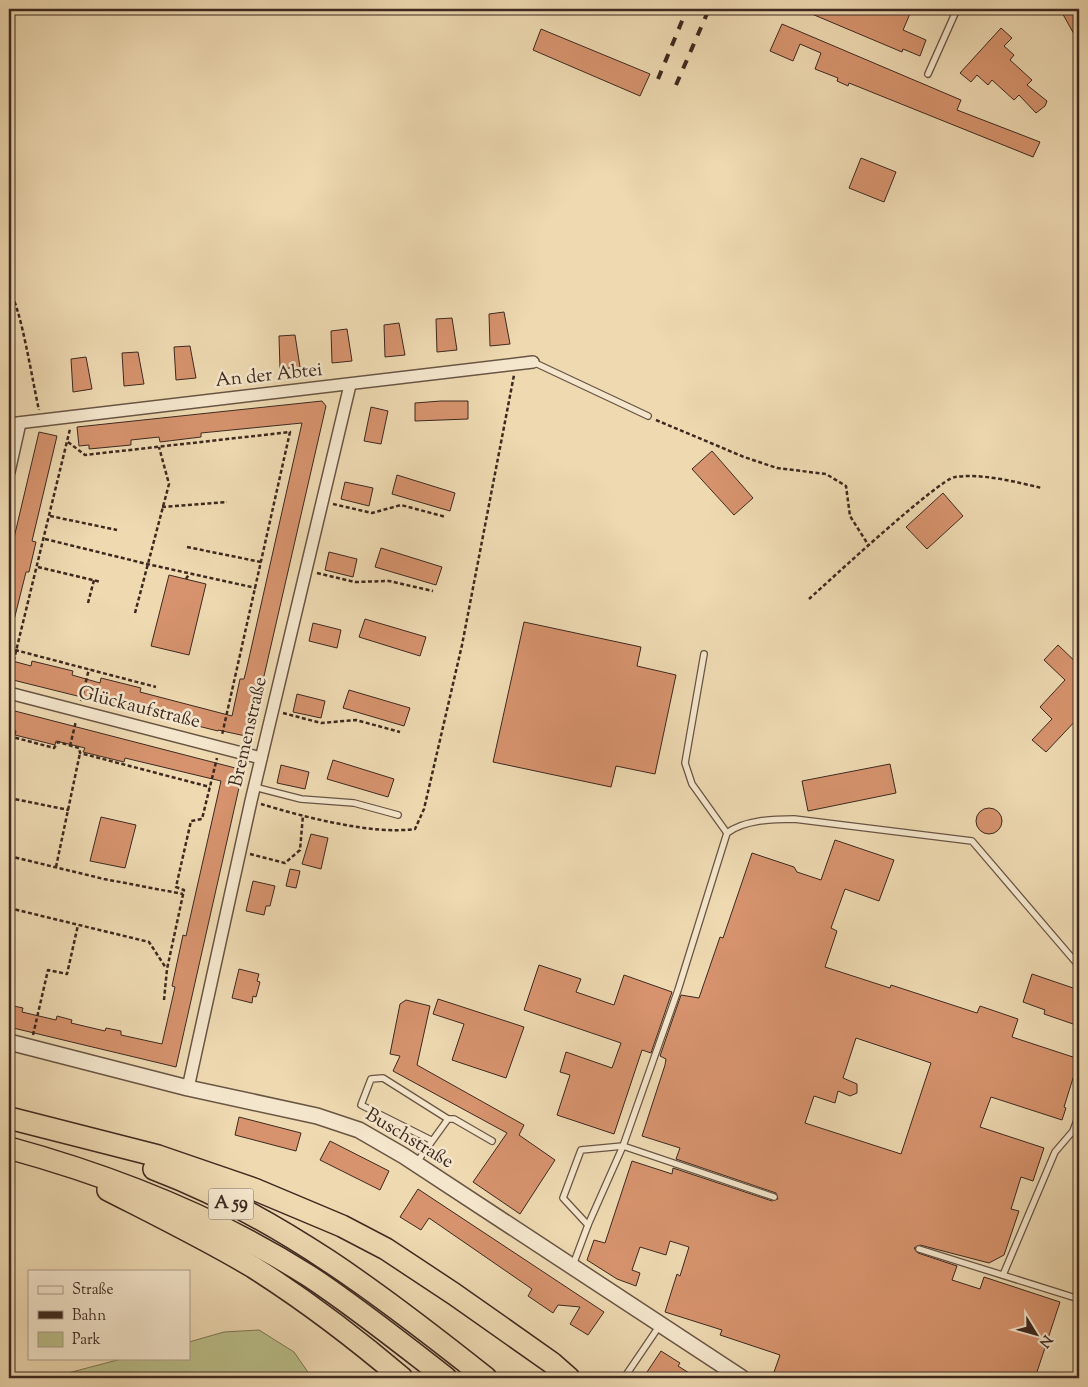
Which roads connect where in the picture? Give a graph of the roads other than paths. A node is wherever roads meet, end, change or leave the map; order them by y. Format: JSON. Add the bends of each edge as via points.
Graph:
{"nodes":[{"id":1,"x":957,"y":9,"type":"edge"},
{"id":2,"x":928,"y":74,"type":"dead end"},
{"id":3,"x":533,"y":362,"type":"joint"},
{"id":4,"x":350,"y":385,"type":"junction"},
{"id":5,"x":648,"y":416,"type":"road end"},
{"id":6,"x":14,"y":423,"type":"edge"},
{"id":7,"x":9,"y":472,"type":"edge"},
{"id":8,"x":704,"y":654,"type":"dead end"},
{"id":9,"x":9,"y":693,"type":"edge"},
{"id":10,"x":261,"y":758,"type":"junction"},
{"id":11,"x":254,"y":787,"type":"junction"},
{"id":12,"x":398,"y":815,"type":"dead end"},
{"id":13,"x":727,"y":833,"type":"junction"},
{"id":14,"x":1079,"y":966,"type":"edge"},
{"id":15,"x":9,"y":1042,"type":"edge"},
{"id":16,"x":188,"y":1088,"type":"junction"},
{"id":17,"x":1079,"y":1115,"type":"edge"},
{"id":18,"x":9,"y":1118,"type":"edge"},
{"id":19,"x":448,"y":1119,"type":"junction"},
{"id":20,"x":44,"y":1128,"type":"junction"},
{"id":21,"x":432,"y":1140,"type":"junction"},
{"id":22,"x":492,"y":1141,"type":"dead end"},
{"id":23,"x":623,"y":1146,"type":"junction"},
{"id":24,"x":9,"y":1148,"type":"edge"},
{"id":25,"x":46,"y":1158,"type":"junction"},
{"id":26,"x":416,"y":1164,"type":"junction"},
{"id":27,"x":774,"y":1197,"type":"dead end"},
{"id":28,"x":588,"y":1225,"type":"junction"},
{"id":29,"x":919,"y":1248,"type":"dead end"},
{"id":30,"x":572,"y":1267,"type":"junction"},
{"id":31,"x":1003,"y":1275,"type":"junction"},
{"id":32,"x":1079,"y":1299,"type":"edge"},
{"id":33,"x":660,"y":1325,"type":"junction"},
{"id":34,"x":402,"y":1378,"type":"edge"},
{"id":35,"x":446,"y":1378,"type":"edge"},
{"id":36,"x":486,"y":1378,"type":"edge"},
{"id":37,"x":569,"y":1378,"type":"edge"},
{"id":38,"x":624,"y":1378,"type":"edge"},
{"id":39,"x":742,"y":1378,"type":"edge"}],
"edges":[{"from":1,"to":2,"type":"lane"},
{"from":3,"to":4,"type":"street","name":"An der Abtei"},
{"from":3,"to":5,"type":"lane"},
{"from":4,"to":6,"type":"street","name":"An der Abtei"},
{"from":4,"to":10,"type":"street","name":"Bremenstraße"},
{"from":6,"to":7,"type":"street"},
{"from":8,"to":13,"type":"lane","via":[[685,763],[692,784]]},
{"from":9,"to":10,"type":"street","name":"Glückaufstraße"},
{"from":10,"to":11,"type":"street","name":"Bremenstraße"},
{"from":11,"to":12,"type":"lane","via":[[301,799],[354,803]]},
{"from":11,"to":16,"type":"street","name":"Bremenstraße"},
{"from":13,"to":14,"type":"lane","via":[[734,828],[772,819],[794,818],[972,841]]},
{"from":13,"to":23,"type":"lane","via":[[678,990]]},
{"from":15,"to":16,"type":"street","name":"Buschstraße"},
{"from":16,"to":26,"type":"street","name":"Buschstraße","via":[[317,1116],[359,1130]]},
{"from":17,"to":31,"type":"lane","via":[[1073,1131],[1055,1152]]},
{"from":18,"to":20,"type":"highway","number":"A 59"},
{"from":19,"to":21,"type":"lane"},
{"from":19,"to":21,"type":"lane","via":[[383,1078],[372,1079],[360,1105]]},
{"from":19,"to":22,"type":"lane","via":[[454,1119]]},
{"from":20,"to":36,"type":"highway","number":"A 59","via":[[184,1180],[280,1229],[394,1306]]},
{"from":20,"to":37,"type":"highway","via":[[158,1156],[254,1189],[342,1226],[386,1249],[454,1294]]},
{"from":21,"to":26,"type":"lane"},
{"from":23,"to":27,"type":"lane"},
{"from":23,"to":28,"type":"lane"},
{"from":23,"to":28,"type":"lane","via":[[581,1150],[563,1198]]},
{"from":24,"to":25,"type":"highway","number":"A 59"},
{"from":25,"to":34,"type":"highway","via":[[186,1229],[253,1268],[323,1315]]},
{"from":25,"to":35,"type":"highway","number":"A 59","via":[[139,1189],[223,1227],[309,1276]]},
{"from":26,"to":30,"type":"street","name":"Buschstraße"},
{"from":28,"to":30,"type":"lane"},
{"from":29,"to":31,"type":"lane"},
{"from":30,"to":33,"type":"street","name":"Buschstraße"},
{"from":31,"to":32,"type":"lane"},
{"from":33,"to":38,"type":"lane"},
{"from":33,"to":39,"type":"street","name":"Buschstraße"}]}
